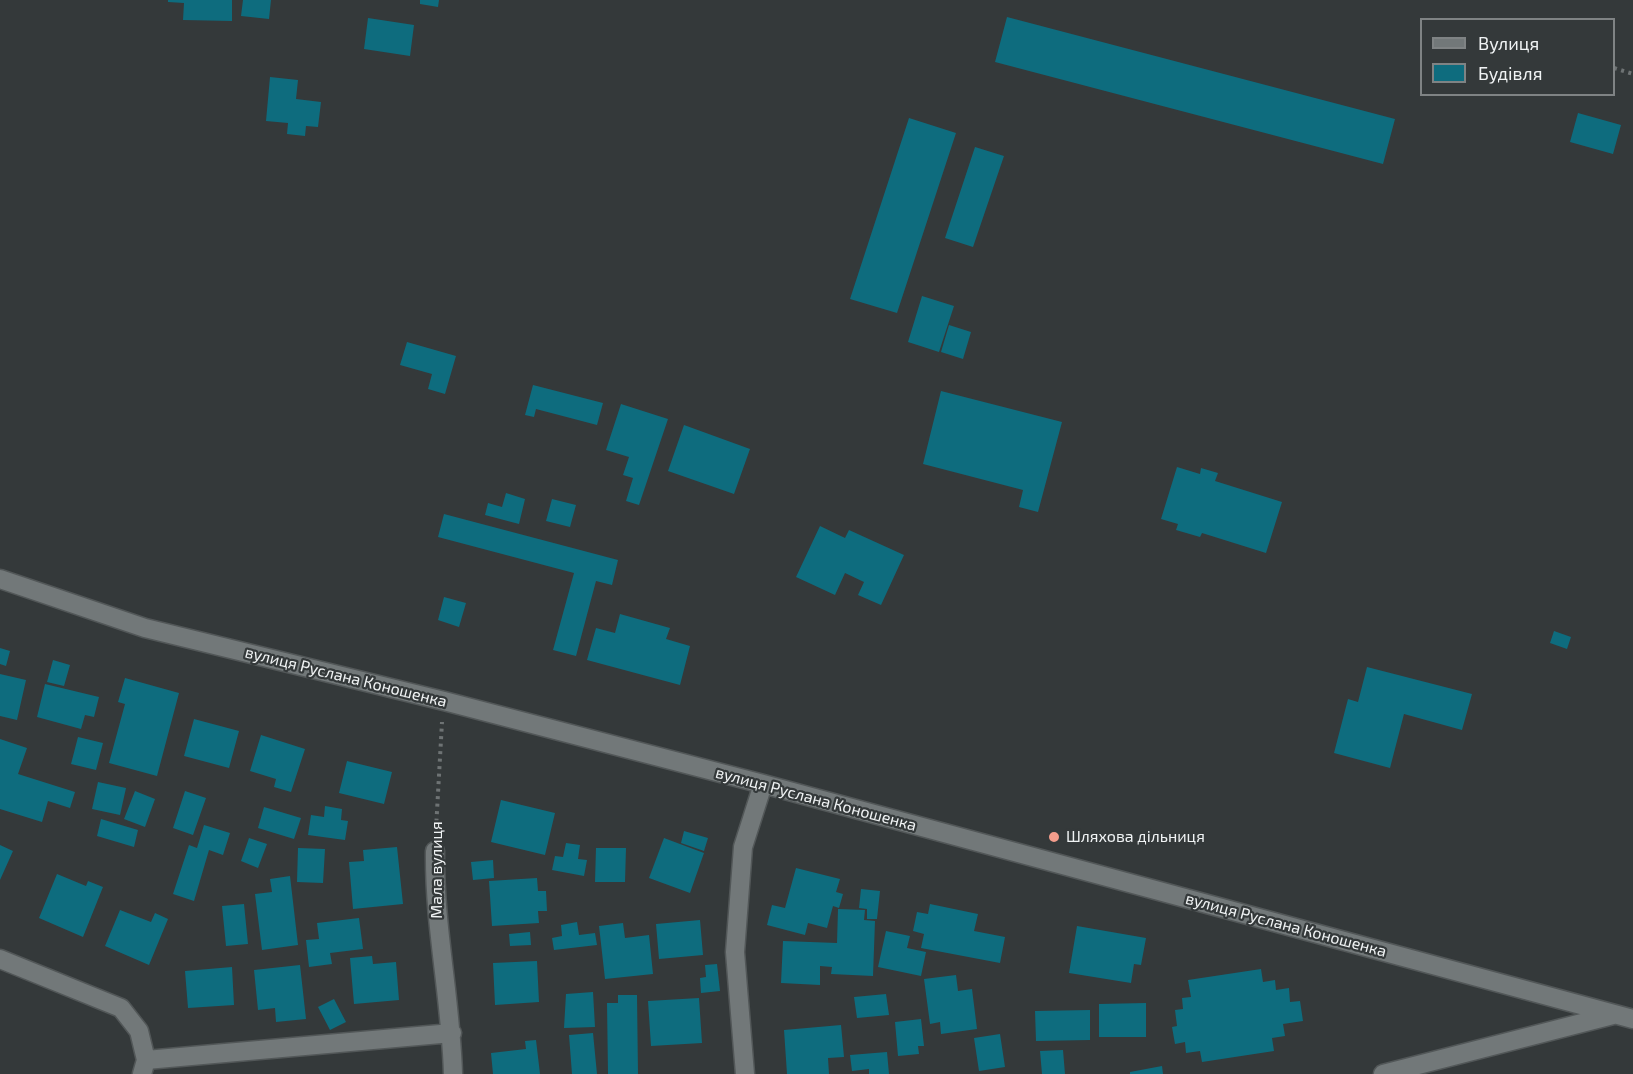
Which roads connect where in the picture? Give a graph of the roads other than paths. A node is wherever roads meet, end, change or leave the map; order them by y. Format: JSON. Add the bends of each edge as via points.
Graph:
{"nodes":[{"id":1,"x":0,"y":579,"type":"edge"},
{"id":2,"x":763,"y":784,"type":"junction"},
{"id":3,"x":435,"y":851,"type":"road end"},
{"id":4,"x":0,"y":959,"type":"edge"},
{"id":5,"x":1625,"y":1017,"type":"edge"},
{"id":6,"x":452,"y":1033,"type":"junction"},
{"id":7,"x":144,"y":1067,"type":"edge"},
{"id":8,"x":453,"y":1074,"type":"edge"},
{"id":9,"x":745,"y":1074,"type":"edge"},
{"id":10,"x":1383,"y":1074,"type":"edge"}],
"edges":[{"from":1,"to":2,"type":"street","name":"вулиця Руслана Коношенка","via":[[145,628]]},
{"from":2,"to":5,"type":"street","name":"вулиця Руслана Коношенка"},
{"from":2,"to":9,"type":"street","via":[[743,846],[735,952]]},
{"from":3,"to":6,"type":"street","name":"Мала вулиця","via":[[434,895]]},
{"from":4,"to":7,"type":"street","via":[[121,1008],[139,1031]]},
{"from":5,"to":10,"type":"street"},
{"from":6,"to":7,"type":"street"},
{"from":6,"to":8,"type":"street","name":"Мала вулиця"}]}
